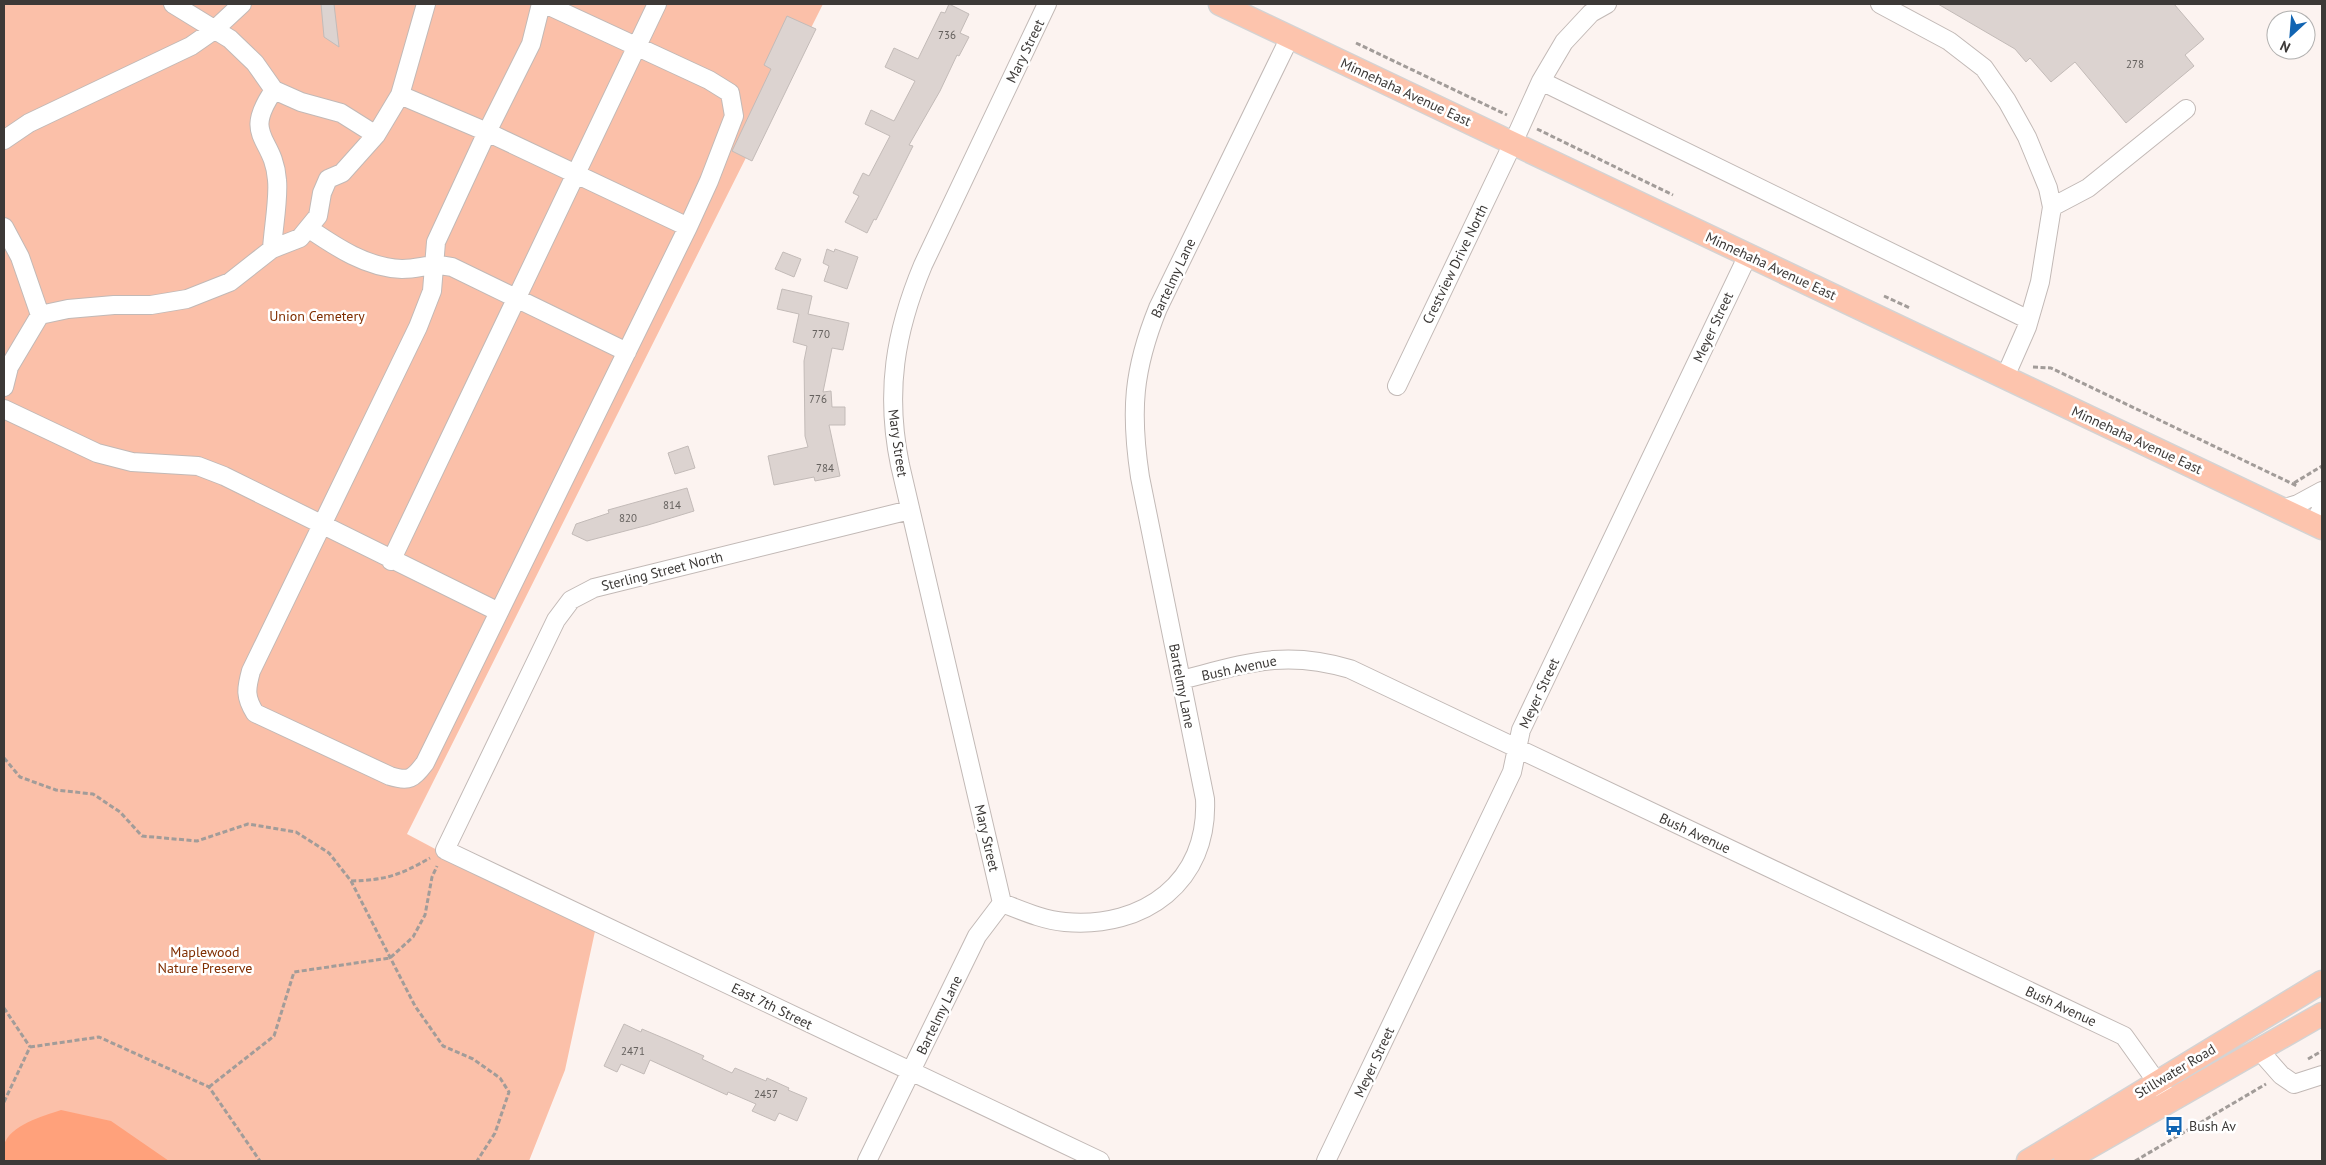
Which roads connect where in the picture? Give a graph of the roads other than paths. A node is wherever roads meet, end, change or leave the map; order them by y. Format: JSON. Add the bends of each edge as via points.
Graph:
{"nodes":[{"id":1,"x":173,"y":4,"type":"edge"},
{"id":2,"x":242,"y":4,"type":"edge"},
{"id":3,"x":426,"y":4,"type":"edge"},
{"id":4,"x":543,"y":4,"type":"edge"},
{"id":5,"x":657,"y":4,"type":"edge"},
{"id":6,"x":1047,"y":4,"type":"edge"},
{"id":7,"x":1220,"y":4,"type":"edge"},
{"id":8,"x":1607,"y":4,"type":"edge"},
{"id":9,"x":1880,"y":4,"type":"edge"},
{"id":10,"x":214,"y":30,"type":"junction"},
{"id":11,"x":1290,"y":37,"type":"junction"},
{"id":12,"x":636,"y":47,"type":"junction"},
{"id":13,"x":1540,"y":81,"type":"junction"},
{"id":14,"x":274,"y":90,"type":"junction"},
{"id":15,"x":400,"y":95,"type":"junction"},
{"id":16,"x":2186,"y":108,"type":"dead end"},
{"id":17,"x":487,"y":132,"type":"junction"},
{"id":18,"x":376,"y":135,"type":"junction"},
{"id":19,"x":4,"y":140,"type":"edge"},
{"id":20,"x":1514,"y":143,"type":"junction"},
{"id":21,"x":575,"y":173,"type":"junction"},
{"id":22,"x":2052,"y":207,"type":"junction"},
{"id":23,"x":4,"y":227,"type":"edge"},
{"id":24,"x":688,"y":227,"type":"junction"},
{"id":25,"x":308,"y":228,"type":"junction"},
{"id":26,"x":272,"y":249,"type":"junction"},
{"id":27,"x":1748,"y":255,"type":"junction"},
{"id":28,"x":435,"y":263,"type":"junction"},
{"id":29,"x":516,"y":298,"type":"junction"},
{"id":30,"x":40,"y":315,"type":"junction"},
{"id":31,"x":2029,"y":320,"type":"junction"},
{"id":32,"x":627,"y":352,"type":"junction"},
{"id":33,"x":2009,"y":368,"type":"junction"},
{"id":34,"x":1397,"y":386,"type":"dead end"},
{"id":35,"x":4,"y":387,"type":"edge"},
{"id":36,"x":4,"y":409,"type":"edge"},
{"id":37,"x":2319,"y":509,"type":"edge"},
{"id":38,"x":910,"y":510,"type":"junction"},
{"id":39,"x":322,"y":526,"type":"junction"},
{"id":40,"x":391,"y":561,"type":"junction"},
{"id":41,"x":499,"y":612,"type":"junction"},
{"id":42,"x":1181,"y":680,"type":"junction"},
{"id":43,"x":1518,"y":749,"type":"junction"},
{"id":44,"x":444,"y":850,"type":"joint"},
{"id":45,"x":1002,"y":904,"type":"junction"},
{"id":46,"x":2322,"y":982,"type":"edge"},
{"id":47,"x":2322,"y":1014,"type":"edge"},
{"id":48,"x":2259,"y":1050,"type":"junction"},
{"id":49,"x":911,"y":1072,"type":"junction"},
{"id":50,"x":2322,"y":1075,"type":"edge"},
{"id":51,"x":2158,"y":1082,"type":"junction"},
{"id":52,"x":2170,"y":1101,"type":"junction"},
{"id":53,"x":867,"y":1161,"type":"edge"},
{"id":54,"x":1100,"y":1161,"type":"edge"},
{"id":55,"x":1326,"y":1161,"type":"edge"},
{"id":56,"x":2028,"y":1161,"type":"edge"},
{"id":57,"x":2065,"y":1161,"type":"edge"}],
"edges":[{"from":1,"to":10,"type":"street"},
{"from":2,"to":10,"type":"street"},
{"from":3,"to":15,"type":"street"},
{"from":4,"to":12,"type":"street"},
{"from":4,"to":17,"type":"street","via":[[531,44]]},
{"from":5,"to":12,"type":"street"},
{"from":6,"to":38,"type":"street","name":"Mary Street","via":[[923,265],[897,340],[892,379],[893,419]]},
{"from":7,"to":11,"type":"main road","name":"Minnehaha Avenue East"},
{"from":8,"to":13,"type":"street","name":"Crestview Drive North","via":[[1591,13],[1564,42]]},
{"from":9,"to":22,"type":"street","via":[[1949,41],[1984,68],[2027,136],[2048,188]]},
{"from":10,"to":14,"type":"street","via":[[230,39],[255,63]]},
{"from":10,"to":19,"type":"street","via":[[191,46],[28,123]]},
{"from":11,"to":20,"type":"main road","name":"Minnehaha Avenue East"},
{"from":11,"to":42,"type":"street","name":"Bartelmy Lane","via":[[1158,308],[1138,371],[1134,437]]},
{"from":12,"to":21,"type":"street"},
{"from":12,"to":24,"type":"street","via":[[730,93],[734,116]]},
{"from":13,"to":20,"type":"street","name":"Crestview Drive North"},
{"from":13,"to":31,"type":"street"},
{"from":14,"to":18,"type":"street","via":[[301,102],[342,113]]},
{"from":14,"to":26,"type":"street","via":[[262,108],[258,129],[270,153],[277,179]]},
{"from":15,"to":17,"type":"street"},
{"from":15,"to":18,"type":"street"},
{"from":16,"to":22,"type":"street","via":[[2088,188]]},
{"from":17,"to":21,"type":"street"},
{"from":17,"to":28,"type":"street","via":[[436,242]]},
{"from":18,"to":25,"type":"street","via":[[342,173],[328,179],[318,216]]},
{"from":20,"to":27,"type":"main road","name":"Minnehaha Avenue East"},
{"from":20,"to":34,"type":"street","name":"Crestview Drive North"},
{"from":21,"to":24,"type":"street"},
{"from":21,"to":29,"type":"street"},
{"from":22,"to":31,"type":"street","via":[[2040,282]]},
{"from":23,"to":30,"type":"street","via":[[20,257]]},
{"from":24,"to":32,"type":"street"},
{"from":25,"to":26,"type":"street","via":[[300,238]]},
{"from":25,"to":28,"type":"street","via":[[336,247],[371,264],[402,268]]},
{"from":26,"to":30,"type":"street","via":[[230,282],[187,299],[150,305],[68,309]]},
{"from":27,"to":33,"type":"main road","name":"Minnehaha Avenue East"},
{"from":27,"to":43,"type":"street","name":"Meyer Street","via":[[1521,730]]},
{"from":28,"to":29,"type":"street","via":[[452,267]]},
{"from":28,"to":39,"type":"street","via":[[432,291],[418,327]]},
{"from":29,"to":32,"type":"street"},
{"from":29,"to":40,"type":"street"},
{"from":30,"to":35,"type":"street","via":[[9,367]]},
{"from":31,"to":33,"type":"street"},
{"from":32,"to":41,"type":"street"},
{"from":33,"to":37,"type":"main road","name":"Minnehaha Avenue East","via":[[2282,509]]},
{"from":36,"to":39,"type":"street","via":[[98,453],[132,462],[198,466]]},
{"from":38,"to":44,"type":"street","name":"Sterling Street North","via":[[594,588],[571,600],[556,620]]},
{"from":38,"to":45,"type":"street","name":"Mary Street"},
{"from":39,"to":40,"type":"street"},
{"from":39,"to":41,"type":"street","via":[[251,672],[247,701],[255,713],[390,776],[403,780],[416,776]]},
{"from":40,"to":41,"type":"street"},
{"from":42,"to":43,"type":"street","name":"Bush Avenue","via":[[1271,659],[1324,661],[1350,669]]},
{"from":42,"to":45,"type":"street","name":"Bartelmy Lane","via":[[1205,799],[1206,819],[1203,838],[1186,874],[1158,902],[1140,911],[1100,921],[1080,923],[1046,919]]},
{"from":43,"to":51,"type":"street","name":"Bush Avenue","via":[[2124,1036]]},
{"from":43,"to":55,"type":"street","name":"Meyer Street","via":[[1512,772]]},
{"from":44,"to":49,"type":"street","name":"East 7th Street"},
{"from":45,"to":49,"type":"street","name":"Bartelmy Lane","via":[[977,936]]},
{"from":46,"to":51,"type":"main road","name":"Stillwater Road"},
{"from":47,"to":48,"type":"main road","name":"Stillwater Road"},
{"from":48,"to":50,"type":"street","via":[[2281,1075],[2294,1084]]},
{"from":48,"to":52,"type":"main road","name":"Stillwater Road"},
{"from":49,"to":53,"type":"street","name":"Bartelmy Lane"},
{"from":49,"to":54,"type":"street","name":"East 7th Street"},
{"from":51,"to":52,"type":"street","name":"Bush Avenue"},
{"from":51,"to":56,"type":"main road","name":"Stillwater Road"},
{"from":52,"to":57,"type":"main road","name":"Stillwater Road"}]}
